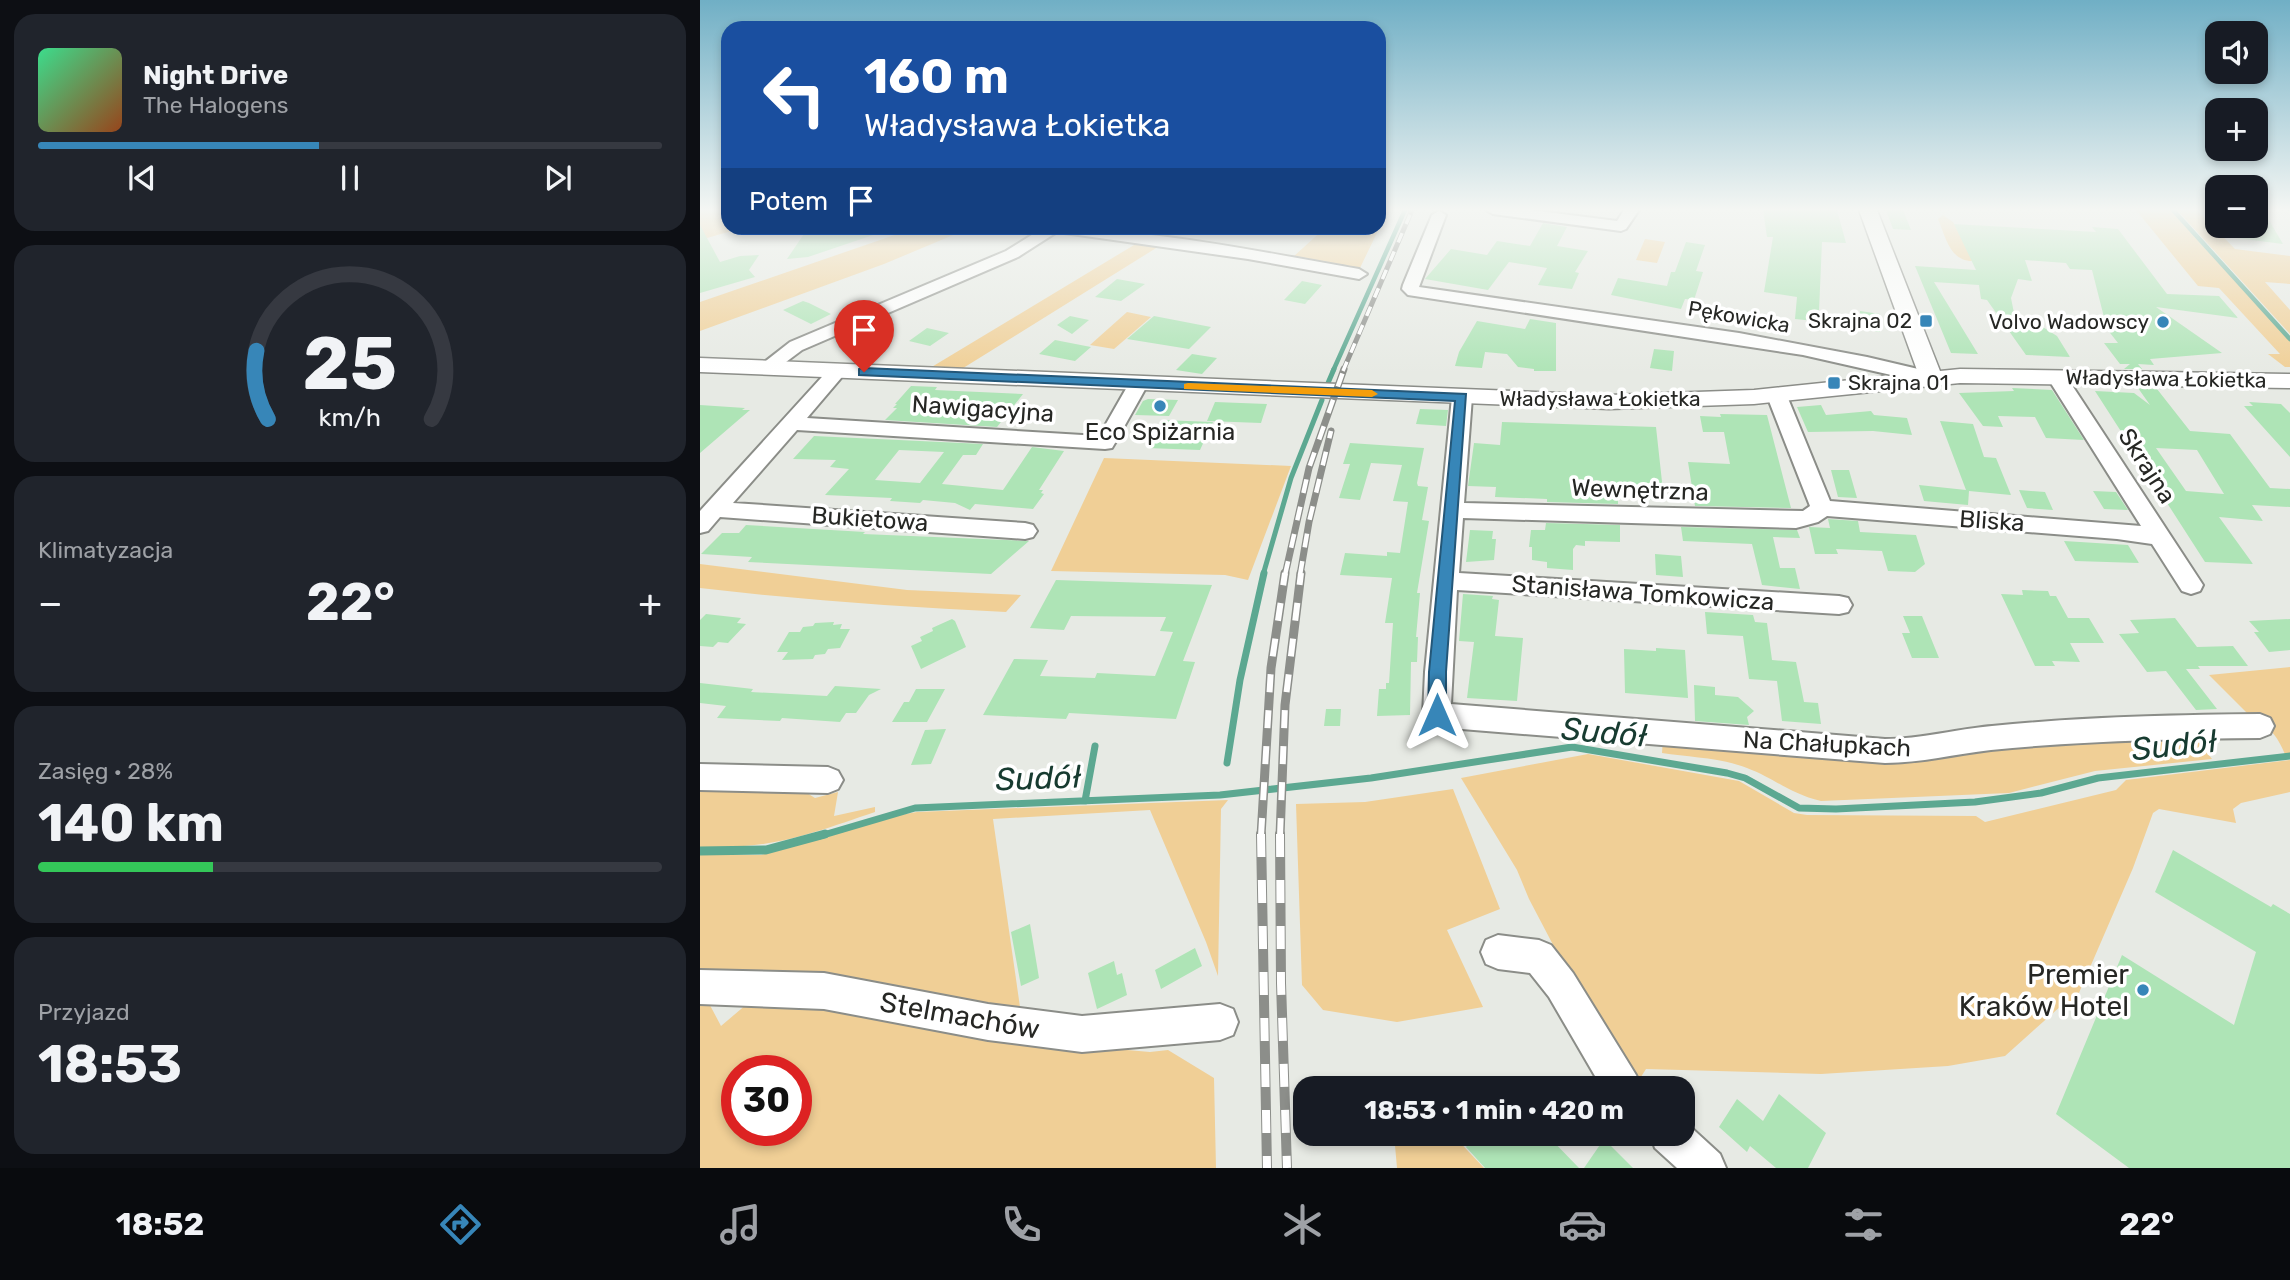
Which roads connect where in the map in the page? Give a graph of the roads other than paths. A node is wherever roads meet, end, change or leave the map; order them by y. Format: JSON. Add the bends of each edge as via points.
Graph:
{"nodes":[{"id":1,"x":987,"y":265,"type":"edge"},
{"id":2,"x":1306,"y":265,"type":"edge"},
{"id":3,"x":1418,"y":265,"type":"edge"},
{"id":4,"x":1888,"y":265,"type":"edge"},
{"id":5,"x":1359,"y":274,"type":"dead end"},
{"id":6,"x":700,"y":365,"type":"edge"},
{"id":7,"x":767,"y":367,"type":"junction"},
{"id":8,"x":838,"y":371,"type":"junction"},
{"id":9,"x":2057,"y":377,"type":"junction"},
{"id":10,"x":1931,"y":378,"type":"junction"},
{"id":11,"x":2290,"y":381,"type":"edge"},
{"id":12,"x":1138,"y":384,"type":"junction"},
{"id":13,"x":1777,"y":396,"type":"junction"},
{"id":14,"x":1462,"y":397,"type":"junction"},
{"id":15,"x":791,"y":423,"type":"junction"},
{"id":16,"x":1822,"y":508,"type":"junction"},
{"id":17,"x":1453,"y":510,"type":"junction"},
{"id":18,"x":707,"y":517,"type":"edge"},
{"id":19,"x":1025,"y":531,"type":"dead end"},
{"id":20,"x":2161,"y":537,"type":"junction"},
{"id":21,"x":1448,"y":581,"type":"junction"},
{"id":22,"x":2191,"y":585,"type":"dead end"},
{"id":23,"x":1839,"y":605,"type":"dead end"},
{"id":24,"x":2260,"y":726,"type":"dead end"},
{"id":25,"x":700,"y":777,"type":"edge"},
{"id":26,"x":828,"y":780,"type":"dead end"},
{"id":27,"x":1497,"y":952,"type":"dead end"},
{"id":28,"x":700,"y":987,"type":"edge"},
{"id":29,"x":1220,"y":1022,"type":"dead end"},
{"id":30,"x":1616,"y":1076,"type":"edge"},
{"id":31,"x":1682,"y":1146,"type":"edge"},
{"id":32,"x":1706,"y":1168,"type":"edge"}],
"edges":[{"from":1,"to":7,"type":"street","via":[[796,346]]},
{"from":2,"to":5,"type":"street"},
{"from":3,"to":10,"type":"street","name":"Pękowicka","via":[[1410,285],[1414,291],[1684,330]]},
{"from":4,"to":10,"type":"street"},
{"from":6,"to":7,"type":"street","name":"Władysława Łokietka"},
{"from":7,"to":8,"type":"street","name":"Władysława Łokietka"},
{"from":8,"to":12,"type":"street","name":"Władysława Łokietka"},
{"from":8,"to":15,"type":"street"},
{"from":9,"to":10,"type":"street","name":"Władysława Łokietka"},
{"from":9,"to":11,"type":"street","name":"Władysława Łokietka"},
{"from":9,"to":20,"type":"street","name":"Skrajna"},
{"from":10,"to":13,"type":"street","name":"Władysława Łokietka"},
{"from":12,"to":14,"type":"street","name":"Władysława Łokietka"},
{"from":12,"to":15,"type":"street","name":"Nawigacyjna","via":[[1105,443]]},
{"from":13,"to":14,"type":"street","name":"Władysława Łokietka","via":[[1636,402]]},
{"from":13,"to":16,"type":"street"},
{"from":14,"to":17,"type":"street"},
{"from":15,"to":18,"type":"street"},
{"from":16,"to":17,"type":"street","name":"Wewnętrzna","via":[[1796,520]]},
{"from":16,"to":20,"type":"street","name":"Bliska"},
{"from":17,"to":21,"type":"street"},
{"from":18,"to":19,"type":"street","name":"Bukietowa"},
{"from":20,"to":22,"type":"street","name":"Skrajna"},
{"from":21,"to":23,"type":"street","name":"Stanisława Tomkowicza"},
{"from":21,"to":24,"type":"street","name":"Na Chałupkach","via":[[1437,715],[1885,751],[2116,728]]},
{"from":25,"to":26,"type":"street"},
{"from":27,"to":30,"type":"street","via":[[1539,957]]},
{"from":28,"to":29,"type":"street","name":"Stelmachów","via":[[824,991],[988,1022],[1082,1034]]},
{"from":31,"to":32,"type":"street"}]}
